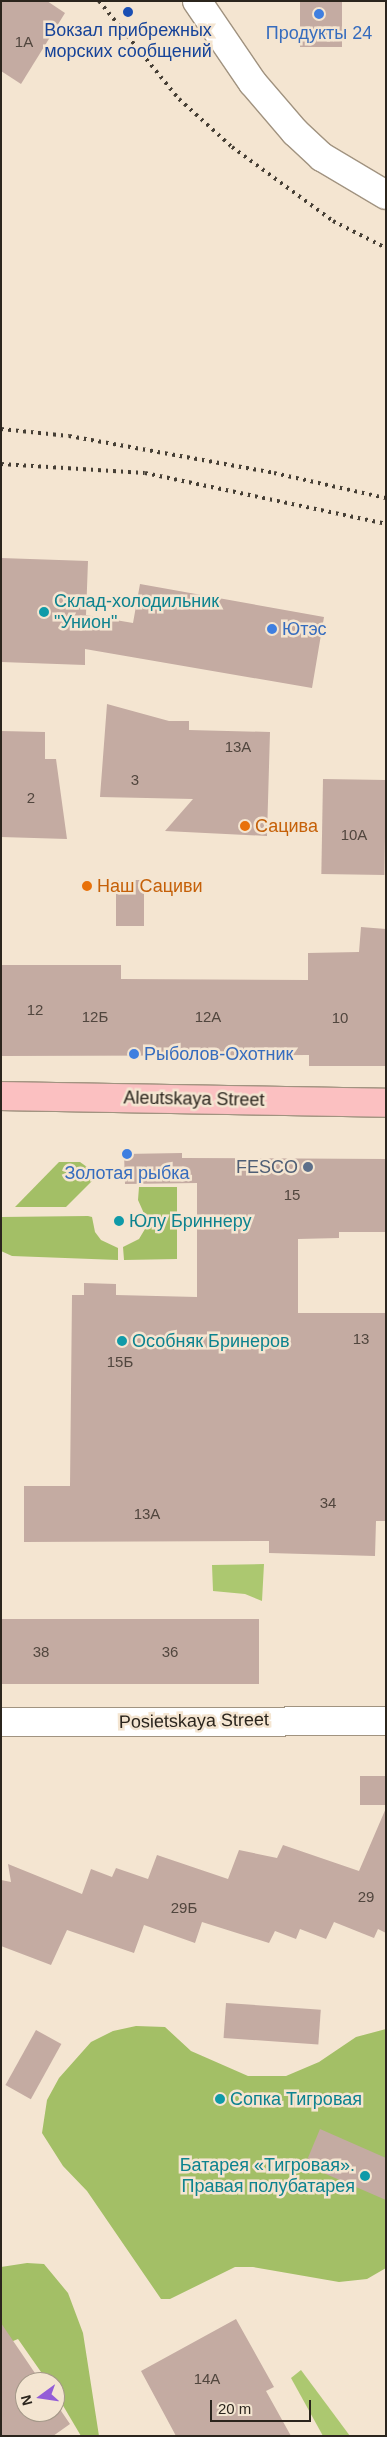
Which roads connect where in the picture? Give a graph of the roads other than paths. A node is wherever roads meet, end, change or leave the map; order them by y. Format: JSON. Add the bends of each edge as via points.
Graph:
{"nodes":[{"id":1,"x":197,"y":1,"type":"edge"},
{"id":2,"x":386,"y":195,"type":"edge"},
{"id":3,"x":1,"y":1096,"type":"edge"},
{"id":4,"x":386,"y":1103,"type":"edge"},
{"id":5,"x":386,"y":1721,"type":"edge"},
{"id":6,"x":1,"y":1722,"type":"edge"}],
"edges":[{"from":1,"to":2,"type":"street","via":[[254,84],[295,132],[322,157]]},
{"from":3,"to":4,"type":"main road","name":"Aleutskaya Street"},
{"from":5,"to":6,"type":"street","name":"Posietskaya Street"}]}
